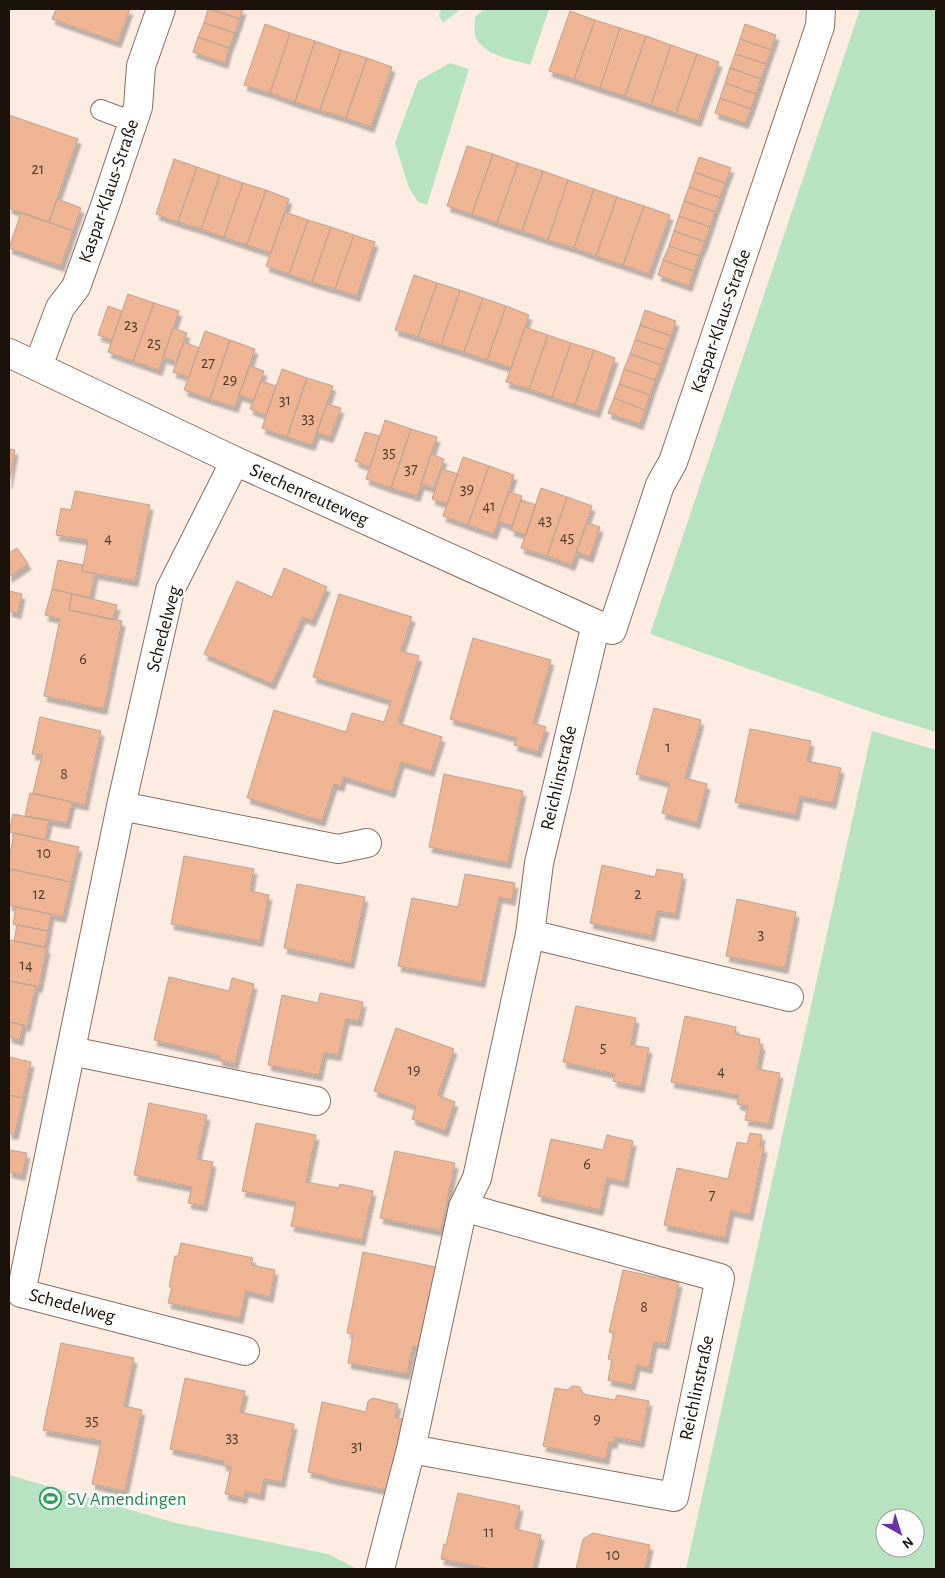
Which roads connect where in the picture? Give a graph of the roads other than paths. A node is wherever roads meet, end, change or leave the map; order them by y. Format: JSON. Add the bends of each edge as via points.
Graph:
{"nodes":[{"id":1,"x":161,"y":9,"type":"edge"},
{"id":2,"x":820,"y":9,"type":"edge"},
{"id":3,"x":101,"y":110,"type":"dead end"},
{"id":4,"x":132,"y":122,"type":"junction"},
{"id":5,"x":9,"y":353,"type":"edge"},
{"id":6,"x":38,"y":366,"type":"junction"},
{"id":7,"x":235,"y":461,"type":"junction"},
{"id":8,"x":604,"y":627,"type":"junction"},
{"id":9,"x":121,"y":806,"type":"junction"},
{"id":10,"x":367,"y":843,"type":"dead end"},
{"id":11,"x":530,"y":934,"type":"junction"},
{"id":12,"x":789,"y":997,"type":"dead end"},
{"id":13,"x":71,"y":1051,"type":"junction"},
{"id":14,"x":316,"y":1101,"type":"dead end"},
{"id":15,"x":463,"y":1207,"type":"junction"},
{"id":16,"x":245,"y":1351,"type":"dead end"},
{"id":17,"x":410,"y":1449,"type":"junction"},
{"id":18,"x":380,"y":1569,"type":"edge"}],
"edges":[{"from":1,"to":4,"type":"street","name":"Kaspar-Klaus-Straße","via":[[141,66],[138,107]]},
{"from":2,"to":8,"type":"street","name":"Kaspar-Klaus-Straße","via":[[820,26],[673,462],[660,485]]},
{"from":3,"to":4,"type":"lane"},
{"from":4,"to":6,"type":"street","name":"Kaspar-Klaus-Straße","via":[[76,287],[60,308]]},
{"from":5,"to":6,"type":"street","name":"Siechenreuteweg"},
{"from":6,"to":7,"type":"street","name":"Siechenreuteweg"},
{"from":7,"to":8,"type":"street","name":"Siechenreuteweg"},
{"from":7,"to":9,"type":"street","name":"Schedelweg","via":[[170,590]]},
{"from":8,"to":11,"type":"street","name":"Reichlinstraße","via":[[538,863]]},
{"from":9,"to":10,"type":"street","via":[[338,850]]},
{"from":9,"to":13,"type":"street","name":"Schedelweg"},
{"from":11,"to":12,"type":"street"},
{"from":11,"to":15,"type":"street","name":"Reichlinstraße","via":[[478,1178]]},
{"from":13,"to":14,"type":"street"},
{"from":13,"to":16,"type":"street","name":"Schedelweg","via":[[21,1293]]},
{"from":15,"to":17,"type":"street","name":"Reichlinstraße"},
{"from":15,"to":17,"type":"street","name":"Reichlinstraße","via":[[720,1278],[674,1497]]},
{"from":17,"to":18,"type":"street","name":"Reichlinstraße"}]}
